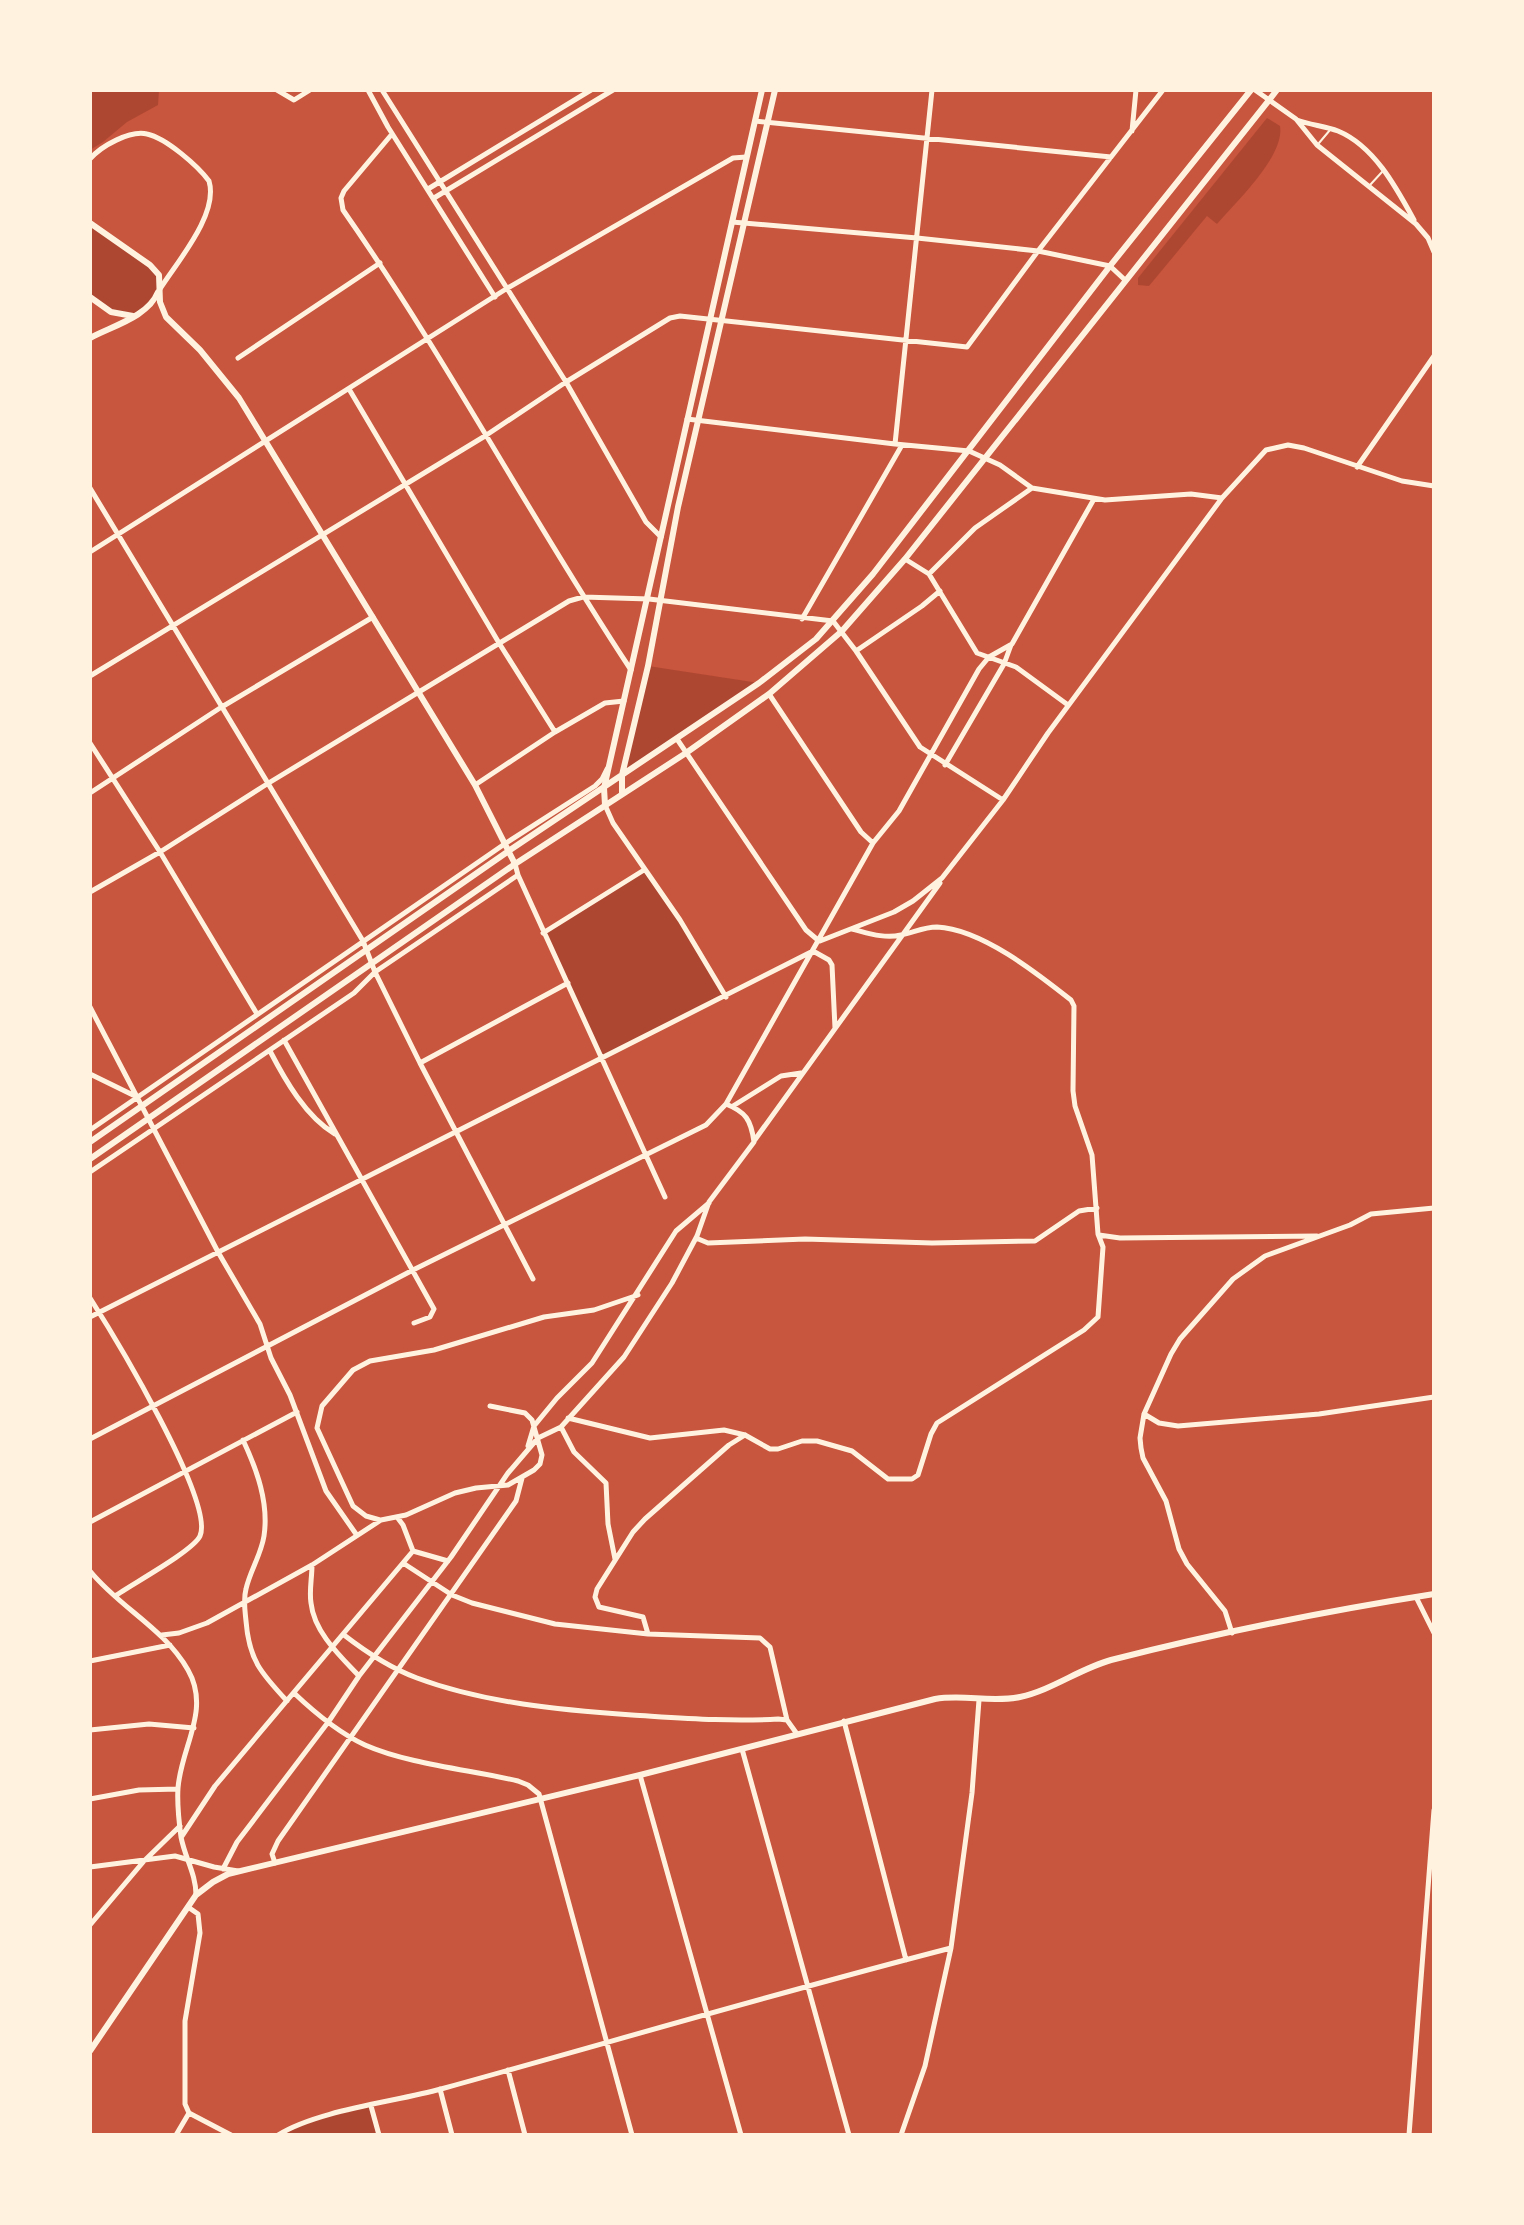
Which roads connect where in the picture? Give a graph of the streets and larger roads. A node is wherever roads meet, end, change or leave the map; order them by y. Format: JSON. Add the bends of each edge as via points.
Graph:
{"nodes":[{"id":1,"x":277,"y":90,"type":"edge"},
{"id":2,"x":310,"y":90,"type":"edge"},
{"id":3,"x":368,"y":90,"type":"edge"},
{"id":4,"x":382,"y":90,"type":"edge"},
{"id":5,"x":591,"y":90,"type":"edge"},
{"id":6,"x":613,"y":90,"type":"edge"},
{"id":7,"x":762,"y":90,"type":"edge"},
{"id":8,"x":775,"y":90,"type":"edge"},
{"id":9,"x":932,"y":90,"type":"edge"},
{"id":10,"x":1136,"y":90,"type":"edge"},
{"id":11,"x":1163,"y":90,"type":"edge"},
{"id":12,"x":1253,"y":90,"type":"edge"},
{"id":13,"x":1277,"y":90,"type":"edge"},
{"id":14,"x":1270,"y":99,"type":"junction"},
{"id":15,"x":1296,"y":119,"type":"junction"},
{"id":16,"x":755,"y":121,"type":"junction"},
{"id":17,"x":766,"y":122,"type":"junction"},
{"id":18,"x":1132,"y":132,"type":"junction"},
{"id":19,"x":392,"y":134,"type":"junction"},
{"id":20,"x":927,"y":137,"type":"junction"},
{"id":21,"x":746,"y":157,"type":"junction"},
{"id":22,"x":1111,"y":157,"type":"junction"},
{"id":23,"x":90,"y":159,"type":"edge"},
{"id":24,"x":439,"y":181,"type":"junction"},
{"id":25,"x":428,"y":189,"type":"junction"},
{"id":26,"x":445,"y":191,"type":"junction"},
{"id":27,"x":434,"y":198,"type":"junction"},
{"id":28,"x":732,"y":222,"type":"junction"},
{"id":29,"x":744,"y":222,"type":"junction"},
{"id":30,"x":90,"y":223,"type":"edge"},
{"id":31,"x":1416,"y":224,"type":"junction"},
{"id":32,"x":917,"y":238,"type":"junction"},
{"id":33,"x":1038,"y":251,"type":"junction"},
{"id":34,"x":1434,"y":252,"type":"edge"},
{"id":35,"x":380,"y":263,"type":"junction"},
{"id":36,"x":1110,"y":266,"type":"junction"},
{"id":37,"x":1125,"y":280,"type":"junction"},
{"id":38,"x":506,"y":289,"type":"junction"},
{"id":39,"x":159,"y":290,"type":"junction"},
{"id":40,"x":90,"y":297,"type":"edge"},
{"id":41,"x":495,"y":298,"type":"junction"},
{"id":42,"x":133,"y":316,"type":"junction"},
{"id":43,"x":709,"y":321,"type":"junction"},
{"id":44,"x":722,"y":322,"type":"junction"},
{"id":45,"x":427,"y":337,"type":"junction"},
{"id":46,"x":90,"y":338,"type":"edge"},
{"id":47,"x":906,"y":340,"type":"junction"},
{"id":48,"x":1434,"y":356,"type":"edge"},
{"id":49,"x":238,"y":358,"type":"dead end"},
{"id":50,"x":566,"y":382,"type":"junction"},
{"id":51,"x":349,"y":389,"type":"junction"},
{"id":52,"x":687,"y":419,"type":"junction"},
{"id":53,"x":699,"y":422,"type":"junction"},
{"id":54,"x":485,"y":436,"type":"junction"},
{"id":55,"x":266,"y":442,"type":"junction"},
{"id":56,"x":899,"y":445,"type":"junction"},
{"id":57,"x":969,"y":451,"type":"junction"},
{"id":58,"x":985,"y":458,"type":"junction"},
{"id":59,"x":1357,"y":467,"type":"junction"},
{"id":60,"x":405,"y":485,"type":"junction"},
{"id":61,"x":1434,"y":486,"type":"edge"},
{"id":62,"x":90,"y":488,"type":"edge"},
{"id":63,"x":1032,"y":488,"type":"junction"},
{"id":64,"x":1222,"y":498,"type":"junction"},
{"id":65,"x":1094,"y":499,"type":"junction"},
{"id":66,"x":118,"y":535,"type":"junction"},
{"id":67,"x":323,"y":535,"type":"junction"},
{"id":68,"x":661,"y":538,"type":"junction"},
{"id":69,"x":90,"y":552,"type":"edge"},
{"id":70,"x":905,"y":559,"type":"junction"},
{"id":71,"x":929,"y":574,"type":"junction"},
{"id":72,"x":940,"y":591,"type":"junction"},
{"id":73,"x":583,"y":597,"type":"junction"},
{"id":74,"x":649,"y":599,"type":"junction"},
{"id":75,"x":661,"y":602,"type":"junction"},
{"id":76,"x":373,"y":617,"type":"junction"},
{"id":77,"x":802,"y":619,"type":"junction"},
{"id":78,"x":833,"y":621,"type":"junction"},
{"id":79,"x":172,"y":626,"type":"junction"},
{"id":80,"x":842,"y":631,"type":"junction"},
{"id":81,"x":499,"y":643,"type":"junction"},
{"id":82,"x":1012,"y":644,"type":"junction"},
{"id":83,"x":856,"y":651,"type":"junction"},
{"id":84,"x":989,"y":657,"type":"junction"},
{"id":85,"x":1004,"y":664,"type":"junction"},
{"id":86,"x":631,"y":670,"type":"junction"},
{"id":87,"x":90,"y":676,"type":"edge"},
{"id":88,"x":418,"y":692,"type":"junction"},
{"id":89,"x":769,"y":694,"type":"junction"},
{"id":90,"x":624,"y":701,"type":"junction"},
{"id":91,"x":1068,"y":705,"type":"junction"},
{"id":92,"x":220,"y":708,"type":"junction"},
{"id":93,"x":555,"y":732,"type":"junction"},
{"id":94,"x":677,"y":739,"type":"junction"},
{"id":95,"x":90,"y":743,"type":"edge"},
{"id":96,"x":686,"y":753,"type":"junction"},
{"id":97,"x":930,"y":755,"type":"junction"},
{"id":98,"x":610,"y":761,"type":"junction"},
{"id":99,"x":945,"y":765,"type":"junction"},
{"id":100,"x":622,"y":775,"type":"junction"},
{"id":101,"x":112,"y":779,"type":"junction"},
{"id":102,"x":267,"y":784,"type":"junction"},
{"id":103,"x":475,"y":785,"type":"junction"},
{"id":104,"x":604,"y":788,"type":"junction"},
{"id":105,"x":90,"y":793,"type":"edge"},
{"id":106,"x":622,"y":793,"type":"junction"},
{"id":107,"x":1003,"y":800,"type":"junction"},
{"id":108,"x":605,"y":805,"type":"junction"},
{"id":109,"x":873,"y":843,"type":"junction"},
{"id":110,"x":508,"y":846,"type":"junction"},
{"id":111,"x":160,"y":852,"type":"junction"},
{"id":112,"x":515,"y":864,"type":"junction"},
{"id":113,"x":644,"y":870,"type":"junction"},
{"id":114,"x":948,"y":872,"type":"junction"},
{"id":115,"x":518,"y":875,"type":"junction"},
{"id":116,"x":90,"y":892,"type":"edge"},
{"id":117,"x":852,"y":929,"type":"junction"},
{"id":118,"x":543,"y":933,"type":"junction"},
{"id":119,"x":904,"y":935,"type":"junction"},
{"id":120,"x":363,"y":941,"type":"junction"},
{"id":121,"x":819,"y":941,"type":"junction"},
{"id":122,"x":367,"y":949,"type":"junction"},
{"id":123,"x":813,"y":951,"type":"junction"},
{"id":124,"x":372,"y":963,"type":"junction"},
{"id":125,"x":375,"y":972,"type":"junction"},
{"id":126,"x":568,"y":983,"type":"junction"},
{"id":127,"x":726,"y":997,"type":"junction"},
{"id":128,"x":90,"y":1007,"type":"edge"},
{"id":129,"x":257,"y":1014,"type":"junction"},
{"id":130,"x":835,"y":1028,"type":"junction"},
{"id":131,"x":284,"y":1040,"type":"junction"},
{"id":132,"x":270,"y":1051,"type":"junction"},
{"id":133,"x":601,"y":1058,"type":"junction"},
{"id":134,"x":420,"y":1063,"type":"junction"},
{"id":135,"x":801,"y":1073,"type":"junction"},
{"id":136,"x":90,"y":1074,"type":"edge"},
{"id":137,"x":136,"y":1096,"type":"junction"},
{"id":138,"x":729,"y":1105,"type":"junction"},
{"id":139,"x":141,"y":1106,"type":"junction"},
{"id":140,"x":148,"y":1119,"type":"junction"},
{"id":141,"x":153,"y":1129,"type":"junction"},
{"id":142,"x":90,"y":1130,"type":"edge"},
{"id":143,"x":457,"y":1133,"type":"junction"},
{"id":144,"x":338,"y":1137,"type":"junction"},
{"id":145,"x":90,"y":1142,"type":"edge"},
{"id":146,"x":754,"y":1142,"type":"junction"},
{"id":147,"x":645,"y":1156,"type":"junction"},
{"id":148,"x":90,"y":1159,"type":"edge"},
{"id":149,"x":90,"y":1172,"type":"edge"},
{"id":150,"x":363,"y":1180,"type":"junction"},
{"id":151,"x":665,"y":1197,"type":"dead end"},
{"id":152,"x":709,"y":1202,"type":"junction"},
{"id":153,"x":1097,"y":1208,"type":"junction"},
{"id":154,"x":1434,"y":1208,"type":"edge"},
{"id":155,"x":504,"y":1224,"type":"junction"},
{"id":156,"x":1098,"y":1234,"type":"junction"},
{"id":157,"x":1322,"y":1236,"type":"junction"},
{"id":158,"x":696,"y":1238,"type":"junction"},
{"id":159,"x":218,"y":1252,"type":"junction"},
{"id":160,"x":413,"y":1270,"type":"junction"},
{"id":161,"x":533,"y":1279,"type":"dead end"},
{"id":162,"x":638,"y":1295,"type":"junction"},
{"id":163,"x":90,"y":1298,"type":"edge"},
{"id":164,"x":99,"y":1313,"type":"junction"},
{"id":165,"x":90,"y":1317,"type":"edge"},
{"id":166,"x":414,"y":1323,"type":"dead end"},
{"id":167,"x":266,"y":1346,"type":"junction"},
{"id":168,"x":1434,"y":1397,"type":"edge"},
{"id":169,"x":490,"y":1406,"type":"dead end"},
{"id":170,"x":152,"y":1407,"type":"junction"},
{"id":171,"x":297,"y":1412,"type":"junction"},
{"id":172,"x":1144,"y":1414,"type":"junction"},
{"id":173,"x":568,"y":1418,"type":"junction"},
{"id":174,"x":534,"y":1426,"type":"junction"},
{"id":175,"x":561,"y":1427,"type":"junction"},
{"id":176,"x":745,"y":1435,"type":"junction"},
{"id":177,"x":538,"y":1438,"type":"junction"},
{"id":178,"x":90,"y":1439,"type":"edge"},
{"id":179,"x":243,"y":1440,"type":"junction"},
{"id":180,"x":527,"y":1451,"type":"junction"},
{"id":181,"x":186,"y":1470,"type":"junction"},
{"id":182,"x":522,"y":1477,"type":"junction"},
{"id":183,"x":501,"y":1487,"type":"junction"},
{"id":184,"x":397,"y":1517,"type":"junction"},
{"id":185,"x":381,"y":1520,"type":"junction"},
{"id":186,"x":90,"y":1522,"type":"edge"},
{"id":187,"x":356,"y":1534,"type":"junction"},
{"id":188,"x":413,"y":1551,"type":"junction"},
{"id":189,"x":616,"y":1560,"type":"junction"},
{"id":190,"x":448,"y":1561,"type":"junction"},
{"id":191,"x":403,"y":1563,"type":"junction"},
{"id":192,"x":312,"y":1565,"type":"junction"},
{"id":193,"x":90,"y":1571,"type":"edge"},
{"id":194,"x":431,"y":1583,"type":"junction"},
{"id":195,"x":450,"y":1594,"type":"junction"},
{"id":196,"x":1434,"y":1594,"type":"edge"},
{"id":197,"x":115,"y":1596,"type":"junction"},
{"id":198,"x":1416,"y":1597,"type":"junction"},
{"id":199,"x":244,"y":1603,"type":"junction"},
{"id":200,"x":1232,"y":1633,"type":"junction"},
{"id":201,"x":1434,"y":1633,"type":"edge"},
{"id":202,"x":648,"y":1634,"type":"junction"},
{"id":203,"x":162,"y":1635,"type":"junction"},
{"id":204,"x":344,"y":1635,"type":"junction"},
{"id":205,"x":171,"y":1645,"type":"junction"},
{"id":206,"x":333,"y":1647,"type":"junction"},
{"id":207,"x":375,"y":1657,"type":"junction"},
{"id":208,"x":90,"y":1661,"type":"edge"},
{"id":209,"x":398,"y":1670,"type":"junction"},
{"id":210,"x":359,"y":1676,"type":"junction"},
{"id":211,"x":294,"y":1693,"type":"junction"},
{"id":212,"x":979,"y":1700,"type":"junction"},
{"id":213,"x":287,"y":1701,"type":"junction"},
{"id":214,"x":787,"y":1720,"type":"junction"},
{"id":215,"x":329,"y":1721,"type":"junction"},
{"id":216,"x":844,"y":1721,"type":"junction"},
{"id":217,"x":194,"y":1728,"type":"junction"},
{"id":218,"x":90,"y":1730,"type":"edge"},
{"id":219,"x":797,"y":1734,"type":"junction"},
{"id":220,"x":352,"y":1738,"type":"junction"},
{"id":221,"x":742,"y":1749,"type":"junction"},
{"id":222,"x":640,"y":1775,"type":"junction"},
{"id":223,"x":178,"y":1789,"type":"junction"},
{"id":224,"x":541,"y":1798,"type":"junction"},
{"id":225,"x":90,"y":1799,"type":"edge"},
{"id":226,"x":1434,"y":1810,"type":"edge"},
{"id":227,"x":180,"y":1825,"type":"junction"},
{"id":228,"x":181,"y":1837,"type":"junction"},
{"id":229,"x":188,"y":1858,"type":"junction"},
{"id":230,"x":144,"y":1861,"type":"junction"},
{"id":231,"x":275,"y":1863,"type":"junction"},
{"id":232,"x":90,"y":1867,"type":"edge"},
{"id":233,"x":223,"y":1869,"type":"junction"},
{"id":234,"x":241,"y":1871,"type":"junction"},
{"id":235,"x":196,"y":1895,"type":"junction"},
{"id":236,"x":188,"y":1907,"type":"junction"},
{"id":237,"x":90,"y":1925,"type":"edge"},
{"id":238,"x":951,"y":1948,"type":"junction"},
{"id":239,"x":906,"y":1960,"type":"junction"},
{"id":240,"x":806,"y":1986,"type":"junction"},
{"id":241,"x":707,"y":2013,"type":"junction"},
{"id":242,"x":607,"y":2041,"type":"junction"},
{"id":243,"x":90,"y":2051,"type":"edge"},
{"id":244,"x":508,"y":2070,"type":"junction"},
{"id":245,"x":440,"y":2089,"type":"junction"},
{"id":246,"x":371,"y":2106,"type":"junction"},
{"id":247,"x":189,"y":2113,"type":"junction"},
{"id":248,"x":176,"y":2135,"type":"edge"},
{"id":249,"x":231,"y":2135,"type":"edge"},
{"id":250,"x":278,"y":2135,"type":"edge"},
{"id":251,"x":379,"y":2135,"type":"edge"},
{"id":252,"x":452,"y":2135,"type":"edge"},
{"id":253,"x":525,"y":2135,"type":"edge"},
{"id":254,"x":632,"y":2135,"type":"edge"},
{"id":255,"x":741,"y":2135,"type":"edge"},
{"id":256,"x":849,"y":2135,"type":"edge"},
{"id":257,"x":901,"y":2135,"type":"edge"},
{"id":258,"x":1409,"y":2135,"type":"edge"}],
"edges":[{"from":1,"to":2,"type":"street","via":[[294,100]]},
{"from":3,"to":19,"type":"street"},
{"from":4,"to":24,"type":"street"},
{"from":5,"to":24,"type":"street"},
{"from":6,"to":26,"type":"street"},
{"from":7,"to":16,"type":"street"},
{"from":8,"to":17,"type":"street"},
{"from":9,"to":20,"type":"street"},
{"from":10,"to":18,"type":"street"},
{"from":11,"to":18,"type":"street"},
{"from":12,"to":14,"type":"street"},
{"from":12,"to":36,"type":"street"},
{"from":13,"to":14,"type":"street"},
{"from":14,"to":15,"type":"street"},
{"from":14,"to":37,"type":"street"},
{"from":15,"to":31,"type":"street","via":[[1317,145]]},
{"from":15,"to":31,"type":"street","via":[[1353,139],[1383,171]]},
{"from":16,"to":17,"type":"street"},
{"from":16,"to":21,"type":"street"},
{"from":17,"to":20,"type":"street"},
{"from":17,"to":29,"type":"street"},
{"from":18,"to":22,"type":"street"},
{"from":19,"to":25,"type":"street"},
{"from":19,"to":35,"type":"street","via":[[341,198],[343,210]]},
{"from":20,"to":22,"type":"street"},
{"from":20,"to":32,"type":"street"},
{"from":21,"to":28,"type":"street"},
{"from":21,"to":38,"type":"street","via":[[733,158]]},
{"from":22,"to":33,"type":"street"},
{"from":23,"to":39,"type":"street","via":[[114,142],[145,133],[209,181],[211,198],[205,214]]},
{"from":24,"to":25,"type":"street"},
{"from":24,"to":26,"type":"street"},
{"from":25,"to":27,"type":"street"},
{"from":26,"to":27,"type":"street"},
{"from":26,"to":38,"type":"street"},
{"from":27,"to":41,"type":"street"},
{"from":28,"to":29,"type":"street"},
{"from":28,"to":43,"type":"street"},
{"from":29,"to":32,"type":"street"},
{"from":29,"to":44,"type":"street"},
{"from":30,"to":39,"type":"street","via":[[150,265],[159,275]]},
{"from":31,"to":34,"type":"street"},
{"from":32,"to":33,"type":"street"},
{"from":32,"to":47,"type":"street"},
{"from":33,"to":36,"type":"street"},
{"from":33,"to":47,"type":"street","via":[[967,347]]},
{"from":35,"to":45,"type":"street"},
{"from":35,"to":49,"type":"street"},
{"from":36,"to":37,"type":"street"},
{"from":36,"to":57,"type":"street"},
{"from":37,"to":58,"type":"street"},
{"from":38,"to":41,"type":"street"},
{"from":38,"to":50,"type":"street"},
{"from":39,"to":42,"type":"street","via":[[152,304]]},
{"from":39,"to":55,"type":"street","via":[[166,317],[225,380]]},
{"from":40,"to":42,"type":"street","via":[[111,312]]},
{"from":41,"to":45,"type":"street"},
{"from":42,"to":46,"type":"street"},
{"from":43,"to":44,"type":"street"},
{"from":43,"to":50,"type":"street","via":[[670,318]]},
{"from":43,"to":52,"type":"street"},
{"from":44,"to":47,"type":"street"},
{"from":44,"to":53,"type":"street"},
{"from":45,"to":51,"type":"street"},
{"from":45,"to":54,"type":"street"},
{"from":47,"to":56,"type":"street"},
{"from":48,"to":59,"type":"street"},
{"from":50,"to":54,"type":"street"},
{"from":50,"to":68,"type":"street","via":[[646,522]]},
{"from":51,"to":55,"type":"street"},
{"from":51,"to":60,"type":"street"},
{"from":52,"to":53,"type":"street"},
{"from":52,"to":68,"type":"street"},
{"from":53,"to":56,"type":"street"},
{"from":53,"to":75,"type":"street"},
{"from":54,"to":60,"type":"street"},
{"from":54,"to":73,"type":"street"},
{"from":55,"to":66,"type":"street"},
{"from":55,"to":67,"type":"street"},
{"from":56,"to":57,"type":"street"},
{"from":56,"to":77,"type":"street"},
{"from":57,"to":58,"type":"street"},
{"from":57,"to":78,"type":"street"},
{"from":58,"to":63,"type":"street"},
{"from":58,"to":70,"type":"street"},
{"from":59,"to":61,"type":"street"},
{"from":59,"to":64,"type":"street","via":[[1288,445],[1266,450]]},
{"from":60,"to":67,"type":"street"},
{"from":60,"to":81,"type":"street"},
{"from":62,"to":66,"type":"street"},
{"from":63,"to":65,"type":"street"},
{"from":63,"to":71,"type":"street","via":[[975,528]]},
{"from":64,"to":65,"type":"street","via":[[1191,494]]},
{"from":64,"to":91,"type":"street"},
{"from":65,"to":82,"type":"street"},
{"from":66,"to":69,"type":"street"},
{"from":66,"to":79,"type":"street"},
{"from":67,"to":76,"type":"street"},
{"from":67,"to":79,"type":"street"},
{"from":68,"to":74,"type":"street"},
{"from":70,"to":71,"type":"street"},
{"from":70,"to":80,"type":"street"},
{"from":71,"to":72,"type":"street"},
{"from":72,"to":83,"type":"street"},
{"from":72,"to":84,"type":"street","via":[[977,653]]},
{"from":73,"to":74,"type":"street"},
{"from":73,"to":81,"type":"street"},
{"from":73,"to":86,"type":"street"},
{"from":74,"to":75,"type":"street"},
{"from":74,"to":86,"type":"street"},
{"from":75,"to":77,"type":"street"},
{"from":75,"to":100,"type":"street"},
{"from":76,"to":88,"type":"street"},
{"from":76,"to":92,"type":"street"},
{"from":77,"to":78,"type":"street"},
{"from":78,"to":80,"type":"street"},
{"from":78,"to":94,"type":"street","via":[[759,683]]},
{"from":79,"to":87,"type":"street"},
{"from":79,"to":92,"type":"street"},
{"from":80,"to":83,"type":"street"},
{"from":80,"to":89,"type":"street"},
{"from":81,"to":88,"type":"street"},
{"from":81,"to":93,"type":"street"},
{"from":82,"to":84,"type":"street"},
{"from":82,"to":85,"type":"street"},
{"from":83,"to":97,"type":"street","via":[[913,739]]},
{"from":84,"to":85,"type":"street"},
{"from":84,"to":97,"type":"street"},
{"from":85,"to":91,"type":"street"},
{"from":85,"to":99,"type":"street"},
{"from":86,"to":90,"type":"street"},
{"from":88,"to":102,"type":"street"},
{"from":88,"to":103,"type":"street"},
{"from":89,"to":96,"type":"street"},
{"from":89,"to":109,"type":"street"},
{"from":90,"to":93,"type":"street","via":[[605,703]]},
{"from":90,"to":98,"type":"street"},
{"from":91,"to":107,"type":"street"},
{"from":92,"to":101,"type":"street"},
{"from":92,"to":102,"type":"street"},
{"from":93,"to":103,"type":"street"},
{"from":94,"to":96,"type":"street"},
{"from":94,"to":100,"type":"street"},
{"from":95,"to":101,"type":"street"},
{"from":96,"to":106,"type":"street"},
{"from":96,"to":121,"type":"street","via":[[806,930]]},
{"from":97,"to":99,"type":"street"},
{"from":97,"to":109,"type":"street","via":[[899,811]]},
{"from":98,"to":104,"type":"street"},
{"from":98,"to":110,"type":"street","via":[[595,786]]},
{"from":99,"to":107,"type":"street"},
{"from":100,"to":104,"type":"street"},
{"from":100,"to":106,"type":"street"},
{"from":101,"to":105,"type":"street"},
{"from":101,"to":111,"type":"street"},
{"from":102,"to":111,"type":"street"},
{"from":102,"to":120,"type":"street"},
{"from":103,"to":110,"type":"street"},
{"from":104,"to":108,"type":"street"},
{"from":104,"to":110,"type":"street"},
{"from":106,"to":108,"type":"street"},
{"from":107,"to":114,"type":"street"},
{"from":108,"to":112,"type":"street"},
{"from":108,"to":113,"type":"street"},
{"from":109,"to":121,"type":"street"},
{"from":110,"to":112,"type":"street"},
{"from":110,"to":120,"type":"street"},
{"from":110,"to":122,"type":"street"},
{"from":111,"to":116,"type":"street"},
{"from":111,"to":129,"type":"street"},
{"from":112,"to":115,"type":"street"},
{"from":112,"to":124,"type":"street"},
{"from":113,"to":118,"type":"street"},
{"from":113,"to":127,"type":"street"},
{"from":114,"to":117,"type":"street","via":[[913,901]]},
{"from":114,"to":119,"type":"street"},
{"from":115,"to":118,"type":"street"},
{"from":115,"to":125,"type":"street"},
{"from":117,"to":119,"type":"street","via":[[885,937]]},
{"from":117,"to":121,"type":"street"},
{"from":118,"to":126,"type":"street"},
{"from":119,"to":130,"type":"street"},
{"from":119,"to":153,"type":"street","via":[[934,927],[976,937],[1071,1000],[1073,1091],[1092,1155]]},
{"from":120,"to":122,"type":"street"},
{"from":120,"to":129,"type":"street"},
{"from":121,"to":123,"type":"street"},
{"from":122,"to":124,"type":"street"},
{"from":122,"to":139,"type":"street"},
{"from":123,"to":127,"type":"street"},
{"from":123,"to":130,"type":"street","via":[[832,965]]},
{"from":123,"to":138,"type":"street"},
{"from":124,"to":125,"type":"street"},
{"from":124,"to":140,"type":"street"},
{"from":125,"to":131,"type":"street","via":[[354,993]]},
{"from":125,"to":134,"type":"street"},
{"from":126,"to":133,"type":"street"},
{"from":126,"to":134,"type":"street"},
{"from":127,"to":133,"type":"street"},
{"from":128,"to":137,"type":"street"},
{"from":129,"to":137,"type":"street"},
{"from":130,"to":135,"type":"street"},
{"from":131,"to":132,"type":"street"},
{"from":131,"to":144,"type":"street"},
{"from":132,"to":141,"type":"street"},
{"from":132,"to":144,"type":"street","via":[[318,1122]]},
{"from":133,"to":143,"type":"street"},
{"from":133,"to":147,"type":"street"},
{"from":134,"to":143,"type":"street"},
{"from":135,"to":138,"type":"street","via":[[781,1076]]},
{"from":135,"to":146,"type":"street"},
{"from":136,"to":137,"type":"street"},
{"from":137,"to":139,"type":"street"},
{"from":137,"to":142,"type":"street"},
{"from":138,"to":146,"type":"street","via":[[748,1117]]},
{"from":138,"to":147,"type":"street","via":[[696,1132]]},
{"from":139,"to":140,"type":"street"},
{"from":139,"to":145,"type":"street"},
{"from":140,"to":141,"type":"street"},
{"from":140,"to":148,"type":"street"},
{"from":141,"to":149,"type":"street"},
{"from":141,"to":159,"type":"street"},
{"from":143,"to":150,"type":"street"},
{"from":143,"to":155,"type":"street"},
{"from":144,"to":150,"type":"street"},
{"from":146,"to":152,"type":"street"},
{"from":147,"to":151,"type":"street"},
{"from":147,"to":155,"type":"street"},
{"from":150,"to":159,"type":"street"},
{"from":150,"to":160,"type":"street"},
{"from":152,"to":158,"type":"street"},
{"from":152,"to":162,"type":"street","via":[[676,1231]]},
{"from":153,"to":156,"type":"street"},
{"from":153,"to":158,"type":"street","via":[[1079,1211],[1035,1241],[708,1243]]},
{"from":154,"to":157,"type":"street","via":[[1376,1212]]},
{"from":155,"to":160,"type":"street"},
{"from":155,"to":161,"type":"street"},
{"from":156,"to":157,"type":"street"},
{"from":156,"to":176,"type":"street","via":[[1103,1247],[1098,1317],[937,1423],[912,1479],[888,1479],[836,1445],[802,1441],[770,1449]]},
{"from":157,"to":172,"type":"street","via":[[1265,1256],[1233,1279],[1180,1339]]},
{"from":158,"to":173,"type":"street","via":[[624,1357]]},
{"from":159,"to":164,"type":"street"},
{"from":159,"to":167,"type":"street","via":[[260,1324]]},
{"from":160,"to":166,"type":"street","via":[[434,1309],[430,1317]]},
{"from":160,"to":167,"type":"street"},
{"from":162,"to":174,"type":"street","via":[[592,1363]]},
{"from":162,"to":185,"type":"street","via":[[434,1350],[370,1361],[353,1370],[322,1406],[317,1428],[353,1506]]},
{"from":163,"to":164,"type":"street"},
{"from":164,"to":165,"type":"street"},
{"from":164,"to":170,"type":"street"},
{"from":167,"to":170,"type":"street"},
{"from":167,"to":171,"type":"street"},
{"from":168,"to":172,"type":"street","via":[[1178,1426]]},
{"from":169,"to":174,"type":"street","via":[[525,1413]]},
{"from":170,"to":178,"type":"street"},
{"from":170,"to":181,"type":"street"},
{"from":171,"to":179,"type":"street"},
{"from":171,"to":187,"type":"street","via":[[326,1491]]},
{"from":172,"to":200,"type":"street","via":[[1143,1458],[1166,1501],[1179,1549],[1225,1611]]},
{"from":173,"to":175,"type":"street"},
{"from":173,"to":176,"type":"street","via":[[650,1438],[724,1430]]},
{"from":174,"to":177,"type":"street"},
{"from":174,"to":180,"type":"street"},
{"from":175,"to":177,"type":"street"},
{"from":175,"to":189,"type":"street","via":[[574,1452],[606,1483]]},
{"from":176,"to":189,"type":"street","via":[[645,1519]]},
{"from":177,"to":180,"type":"street"},
{"from":177,"to":182,"type":"street","via":[[540,1464]]},
{"from":179,"to":181,"type":"street"},
{"from":179,"to":199,"type":"street","via":[[259,1479],[265,1522]]},
{"from":180,"to":183,"type":"street"},
{"from":181,"to":186,"type":"street"},
{"from":181,"to":197,"type":"street","via":[[201,1514],[195,1544]]},
{"from":182,"to":183,"type":"street"},
{"from":182,"to":195,"type":"street","via":[[516,1501]]},
{"from":183,"to":184,"type":"street","via":[[455,1493]]},
{"from":183,"to":190,"type":"street"},
{"from":184,"to":185,"type":"street"},
{"from":184,"to":188,"type":"street"},
{"from":185,"to":187,"type":"street"},
{"from":187,"to":192,"type":"street"},
{"from":188,"to":190,"type":"street"},
{"from":188,"to":191,"type":"street"},
{"from":189,"to":202,"type":"street","via":[[597,1589],[596,1603],[605,1610],[643,1617]]},
{"from":190,"to":194,"type":"street"},
{"from":191,"to":194,"type":"street"},
{"from":191,"to":204,"type":"street"},
{"from":192,"to":199,"type":"street"},
{"from":192,"to":206,"type":"street","via":[[311,1604]]},
{"from":193,"to":197,"type":"street"},
{"from":194,"to":195,"type":"street"},
{"from":194,"to":207,"type":"street"},
{"from":195,"to":202,"type":"street","via":[[555,1624]]},
{"from":195,"to":209,"type":"street"},
{"from":196,"to":198,"type":"street"},
{"from":197,"to":203,"type":"street"},
{"from":198,"to":200,"type":"street"},
{"from":198,"to":201,"type":"street"},
{"from":199,"to":203,"type":"street","via":[[207,1623]]},
{"from":199,"to":213,"type":"street","via":[[251,1655]]},
{"from":200,"to":212,"type":"street","via":[[1094,1665],[1020,1697]]},
{"from":202,"to":214,"type":"street","via":[[760,1638],[770,1647]]},
{"from":203,"to":205,"type":"street"},
{"from":204,"to":206,"type":"street"},
{"from":204,"to":207,"type":"street"},
{"from":205,"to":208,"type":"street"},
{"from":205,"to":217,"type":"street","via":[[195,1685]]},
{"from":206,"to":210,"type":"street"},
{"from":206,"to":211,"type":"street"},
{"from":207,"to":209,"type":"street"},
{"from":207,"to":210,"type":"street"},
{"from":209,"to":214,"type":"street","via":[[512,1702],[718,1721]]},
{"from":209,"to":220,"type":"street"},
{"from":210,"to":215,"type":"street"},
{"from":211,"to":213,"type":"street"},
{"from":211,"to":215,"type":"street"},
{"from":212,"to":216,"type":"street","via":[[944,1697]]},
{"from":212,"to":238,"type":"street"},
{"from":213,"to":228,"type":"street","via":[[215,1786]]},
{"from":214,"to":219,"type":"street"},
{"from":215,"to":220,"type":"street"},
{"from":215,"to":233,"type":"street","via":[[237,1842]]},
{"from":216,"to":219,"type":"street"},
{"from":216,"to":239,"type":"street"},
{"from":217,"to":218,"type":"street","via":[[149,1724]]},
{"from":217,"to":223,"type":"street"},
{"from":219,"to":221,"type":"street"},
{"from":220,"to":224,"type":"street","via":[[384,1752],[518,1781]]},
{"from":220,"to":231,"type":"street","via":[[278,1841],[272,1854]]},
{"from":221,"to":222,"type":"street"},
{"from":221,"to":240,"type":"street"},
{"from":222,"to":224,"type":"street"},
{"from":222,"to":241,"type":"street"},
{"from":223,"to":225,"type":"street"},
{"from":223,"to":227,"type":"street"},
{"from":224,"to":231,"type":"street"},
{"from":224,"to":242,"type":"street"},
{"from":226,"to":258,"type":"street"},
{"from":227,"to":228,"type":"street"},
{"from":227,"to":230,"type":"street"},
{"from":228,"to":229,"type":"street"},
{"from":229,"to":230,"type":"street"},
{"from":229,"to":233,"type":"street"},
{"from":229,"to":235,"type":"street"},
{"from":230,"to":232,"type":"street"},
{"from":230,"to":237,"type":"street"},
{"from":231,"to":234,"type":"street"},
{"from":233,"to":234,"type":"street"},
{"from":234,"to":235,"type":"street"},
{"from":235,"to":236,"type":"street"},
{"from":236,"to":243,"type":"street"},
{"from":236,"to":247,"type":"street","via":[[200,1920],[185,2021]]},
{"from":238,"to":239,"type":"street"},
{"from":238,"to":257,"type":"street","via":[[925,2066]]},
{"from":239,"to":240,"type":"street"},
{"from":240,"to":241,"type":"street"},
{"from":240,"to":256,"type":"street"},
{"from":241,"to":242,"type":"street"},
{"from":241,"to":255,"type":"street"},
{"from":242,"to":244,"type":"street"},
{"from":242,"to":254,"type":"street"},
{"from":244,"to":245,"type":"street"},
{"from":244,"to":253,"type":"street"},
{"from":245,"to":246,"type":"street"},
{"from":245,"to":252,"type":"street"},
{"from":246,"to":250,"type":"street","via":[[308,2121]]},
{"from":246,"to":251,"type":"street"},
{"from":247,"to":248,"type":"street"},
{"from":247,"to":249,"type":"street"}]}
